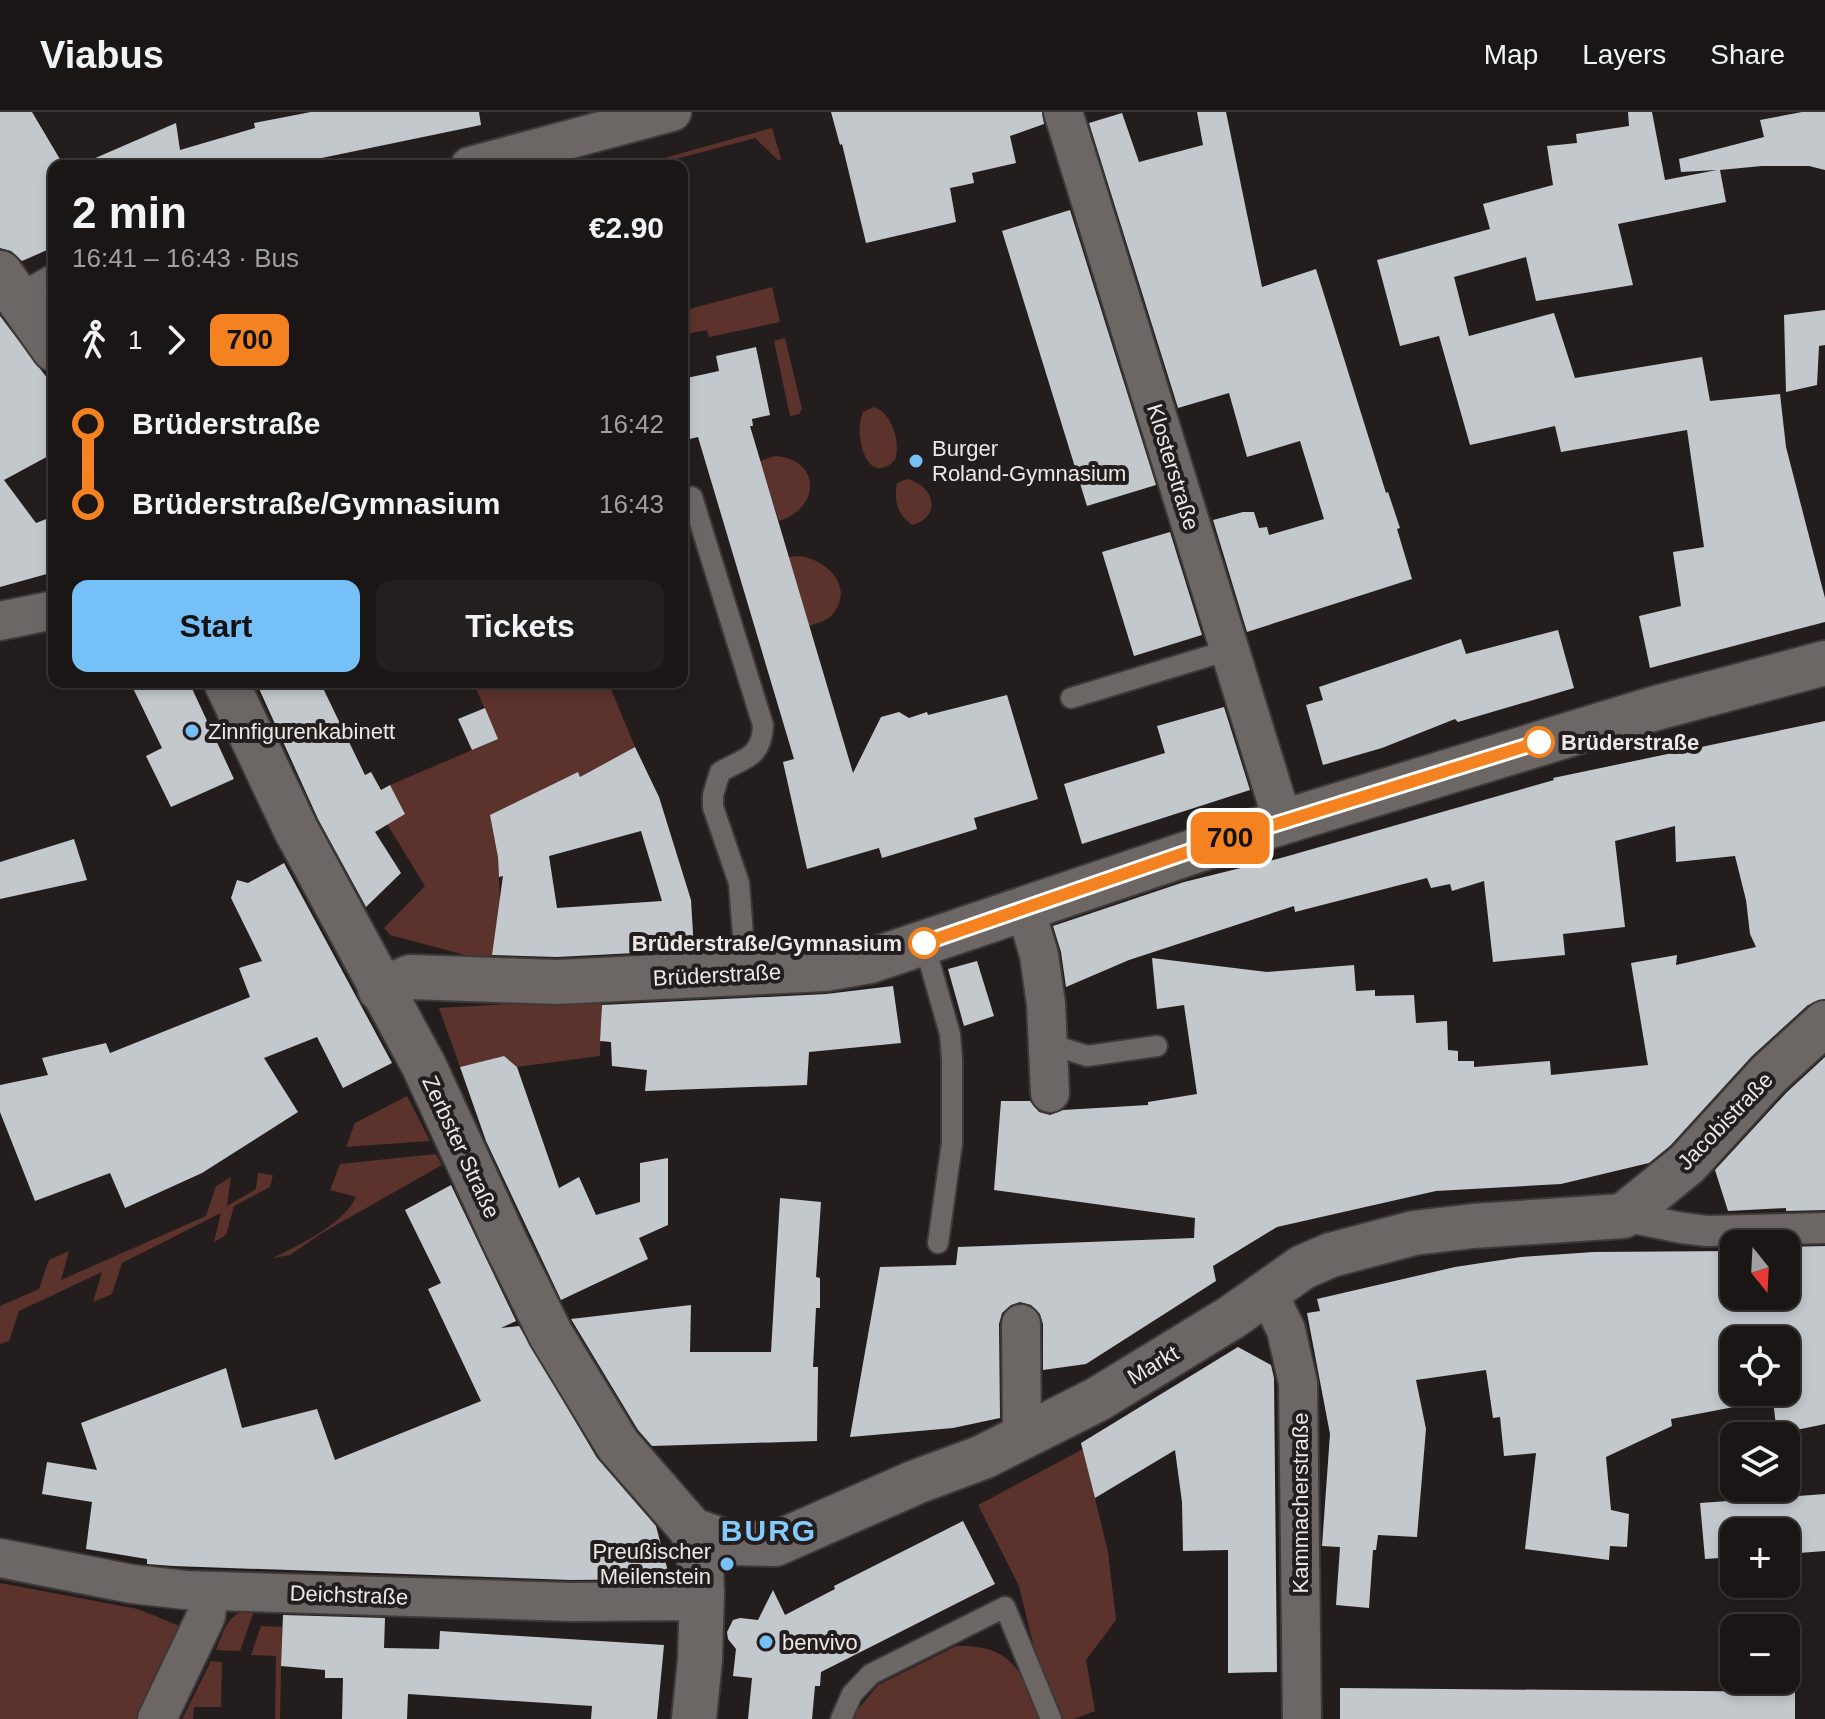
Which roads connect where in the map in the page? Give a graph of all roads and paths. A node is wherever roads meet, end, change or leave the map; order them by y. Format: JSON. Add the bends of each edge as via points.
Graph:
{"nodes":[{"id":1,"x":672,"y":112,"type":"edge"},
{"id":2,"x":1063,"y":112,"type":"edge"},
{"id":3,"x":492,"y":160,"type":"edge"},
{"id":4,"x":25,"y":286,"type":"edge"},
{"id":5,"x":48,"y":336,"type":"edge"},
{"id":6,"x":692,"y":497,"type":"dead end"},
{"id":7,"x":48,"y":611,"type":"edge"},
{"id":8,"x":0,"y":621,"type":"edge"},
{"id":9,"x":1229,"y":650,"type":"junction"},
{"id":10,"x":1825,"y":663,"type":"edge"},
{"id":11,"x":229,"y":688,"type":"edge"},
{"id":12,"x":1071,"y":698,"type":"dead end"},
{"id":13,"x":1283,"y":822,"type":"junction"},
{"id":14,"x":1025,"y":908,"type":"junction"},
{"id":15,"x":924,"y":943,"type":"junction"},
{"id":16,"x":746,"y":974,"type":"junction"},
{"id":17,"x":380,"y":989,"type":"junction"},
{"id":18,"x":1825,"y":1023,"type":"edge"},
{"id":19,"x":1047,"y":1043,"type":"junction"},
{"id":20,"x":1157,"y":1046,"type":"dead end"},
{"id":21,"x":1050,"y":1093,"type":"dead end"},
{"id":22,"x":1623,"y":1216,"type":"junction"},
{"id":23,"x":1825,"y":1228,"type":"edge"},
{"id":24,"x":938,"y":1243,"type":"dead end"},
{"id":25,"x":1268,"y":1293,"type":"junction"},
{"id":26,"x":1021,"y":1324,"type":"dead end"},
{"id":27,"x":1022,"y":1439,"type":"junction"},
{"id":28,"x":692,"y":1530,"type":"junction"},
{"id":29,"x":775,"y":1544,"type":"junction"},
{"id":30,"x":0,"y":1558,"type":"edge"},
{"id":31,"x":209,"y":1591,"type":"junction"},
{"id":32,"x":700,"y":1601,"type":"junction"},
{"id":33,"x":157,"y":1719,"type":"edge"},
{"id":34,"x":694,"y":1719,"type":"edge"},
{"id":35,"x":841,"y":1719,"type":"edge"},
{"id":36,"x":1051,"y":1719,"type":"edge"},
{"id":37,"x":1302,"y":1719,"type":"edge"}],
"edges":[{"from":1,"to":3,"type":"street"},
{"from":2,"to":9,"type":"street","name":"Klosterstraße"},
{"from":4,"to":5,"type":"street"},
{"from":6,"to":16,"type":"lane","via":[[763,725],[758,750],[720,772],[713,795],[739,883]]},
{"from":7,"to":8,"type":"street"},
{"from":9,"to":12,"type":"lane"},
{"from":9,"to":13,"type":"street","name":"Klosterstraße"},
{"from":10,"to":13,"type":"street","name":"Brüderstraße","via":[[1642,712]]},
{"from":11,"to":17,"type":"street","name":"Zerbster Straße"},
{"from":13,"to":14,"type":"street","name":"Brüderstraße"},
{"from":14,"to":15,"type":"street","name":"Brüderstraße"},
{"from":14,"to":19,"type":"street","via":[[1039,955]]},
{"from":15,"to":16,"type":"street","name":"Brüderstraße","via":[[825,969]]},
{"from":15,"to":24,"type":"lane","via":[[950,1034],[952,1060],[952,1143]]},
{"from":16,"to":17,"type":"street","name":"Brüderstraße","via":[[557,982],[411,977]]},
{"from":17,"to":28,"type":"street","name":"Zerbster Straße","via":[[424,1066],[551,1335],[618,1445]]},
{"from":18,"to":22,"type":"street","name":"Jacobistraße","via":[[1769,1074],[1687,1164]]},
{"from":19,"to":20,"type":"lane","via":[[1087,1056]]},
{"from":19,"to":21,"type":"street"},
{"from":22,"to":23,"type":"street","via":[[1707,1231]]},
{"from":22,"to":25,"type":"street","name":"Markt","via":[[1414,1233],[1331,1255],[1303,1267]]},
{"from":25,"to":27,"type":"street","name":"Markt","via":[[1098,1399]]},
{"from":25,"to":37,"type":"street","name":"Kammacherstraße","via":[[1286,1330],[1298,1383]]},
{"from":26,"to":27,"type":"street"},
{"from":27,"to":29,"type":"street","name":"Markt"},
{"from":28,"to":29,"type":"street","name":"Markt","via":[[729,1543]]},
{"from":28,"to":32,"type":"street","name":"Zerbster Straße","via":[[701,1568]]},
{"from":29,"to":32,"type":"street"},
{"from":30,"to":31,"type":"street","name":"Deichstraße","via":[[132,1584]]},
{"from":31,"to":32,"type":"street","name":"Deichstraße"},
{"from":31,"to":33,"type":"street","via":[[206,1616]]},
{"from":32,"to":34,"type":"street","name":"Zerbster Straße"},
{"from":35,"to":36,"type":"lane","via":[[852,1694],[871,1674],[1005,1607]]}]}
